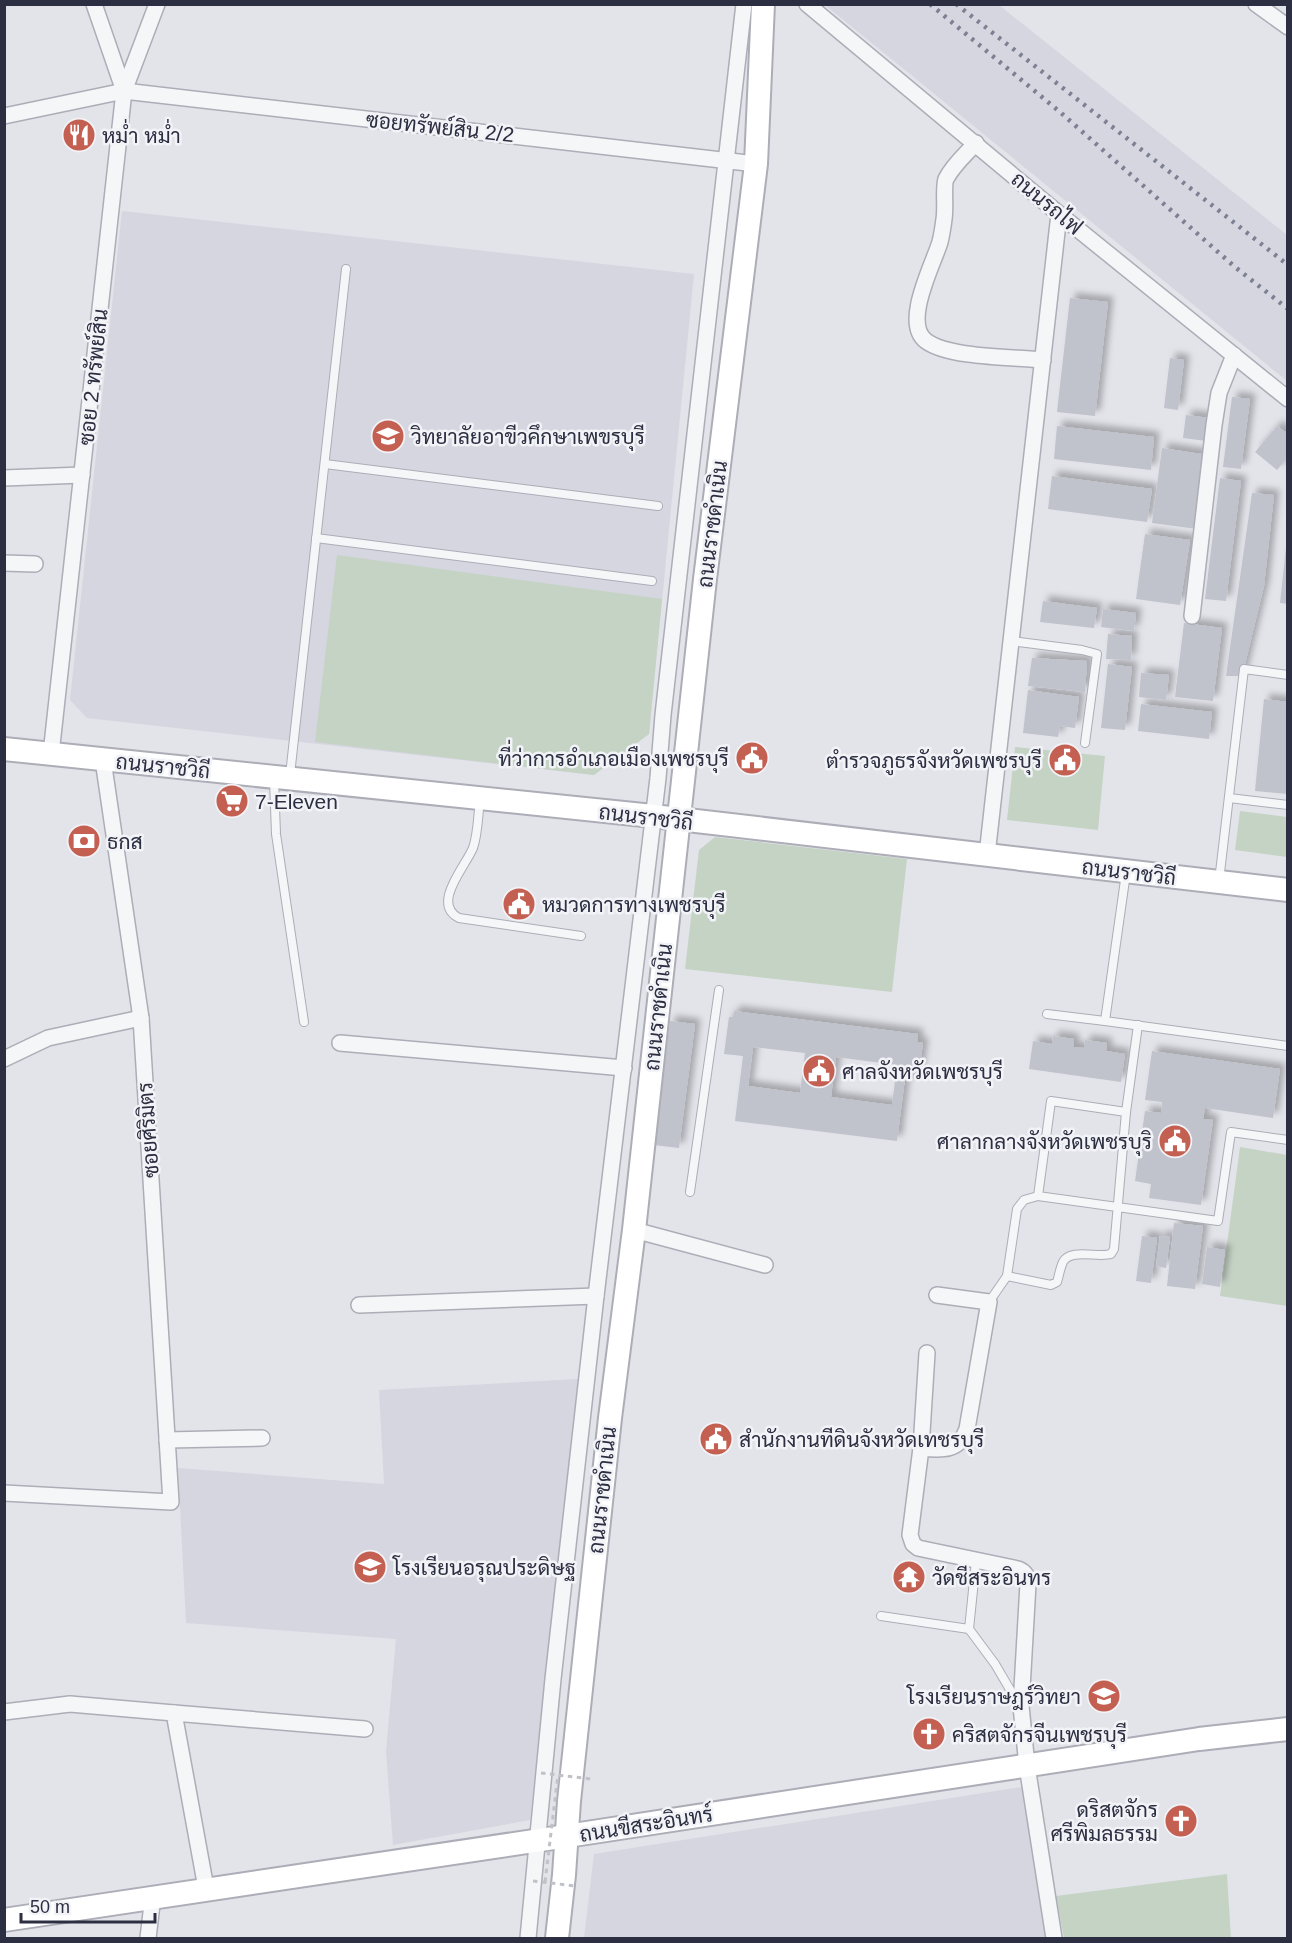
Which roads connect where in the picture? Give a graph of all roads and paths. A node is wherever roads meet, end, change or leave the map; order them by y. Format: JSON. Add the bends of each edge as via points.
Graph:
{"nodes":[{"id":1,"x":94,"y":4,"type":"edge"},
{"id":2,"x":157,"y":4,"type":"edge"},
{"id":3,"x":744,"y":4,"type":"edge"},
{"id":4,"x":763,"y":4,"type":"edge"},
{"id":5,"x":807,"y":4,"type":"edge"},
{"id":6,"x":1256,"y":4,"type":"edge"},
{"id":7,"x":1287,"y":27,"type":"edge"},
{"id":8,"x":124,"y":91,"type":"junction"},
{"id":9,"x":4,"y":116,"type":"edge"},
{"id":10,"x":976,"y":143,"type":"junction"},
{"id":11,"x":727,"y":159,"type":"junction"},
{"id":12,"x":756,"y":164,"type":"junction"},
{"id":13,"x":1059,"y":214,"type":"junction"},
{"id":14,"x":346,"y":269,"type":"dead end"},
{"id":15,"x":1234,"y":355,"type":"junction"},
{"id":16,"x":1043,"y":360,"type":"junction"},
{"id":17,"x":1287,"y":399,"type":"edge"},
{"id":18,"x":325,"y":464,"type":"junction"},
{"id":19,"x":82,"y":475,"type":"junction"},
{"id":20,"x":4,"y":478,"type":"edge"},
{"id":21,"x":658,"y":506,"type":"dead end"},
{"id":22,"x":316,"y":538,"type":"junction"},
{"id":23,"x":4,"y":563,"type":"edge"},
{"id":24,"x":36,"y":564,"type":"dead end"},
{"id":25,"x":680,"y":576,"type":"junction"},
{"id":26,"x":705,"y":579,"type":"junction"},
{"id":27,"x":652,"y":580,"type":"dead end"},
{"id":28,"x":1192,"y":616,"type":"dead end"},
{"id":29,"x":1011,"y":641,"type":"junction"},
{"id":30,"x":1287,"y":675,"type":"edge"},
{"id":31,"x":1085,"y":742,"type":"dead end"},
{"id":32,"x":4,"y":749,"type":"edge"},
{"id":33,"x":51,"y":754,"type":"junction"},
{"id":34,"x":103,"y":760,"type":"junction"},
{"id":35,"x":282,"y":779,"type":"junction"},
{"id":36,"x":1229,"y":798,"type":"junction"},
{"id":37,"x":481,"y":799,"type":"junction"},
{"id":38,"x":1287,"y":805,"type":"edge"},
{"id":39,"x":653,"y":816,"type":"junction"},
{"id":40,"x":679,"y":820,"type":"junction"},
{"id":41,"x":987,"y":855,"type":"junction"},
{"id":42,"x":1126,"y":871,"type":"junction"},
{"id":43,"x":1219,"y":882,"type":"junction"},
{"id":44,"x":1287,"y":890,"type":"edge"},
{"id":45,"x":581,"y":936,"type":"dead end"},
{"id":46,"x":719,"y":990,"type":"dead end"},
{"id":47,"x":1047,"y":1014,"type":"dead end"},
{"id":48,"x":141,"y":1018,"type":"junction"},
{"id":49,"x":1105,"y":1021,"type":"junction"},
{"id":50,"x":304,"y":1022,"type":"dead end"},
{"id":51,"x":1138,"y":1025,"type":"junction"},
{"id":52,"x":340,"y":1042,"type":"dead end"},
{"id":53,"x":1287,"y":1046,"type":"edge"},
{"id":54,"x":626,"y":1048,"type":"junction"},
{"id":55,"x":654,"y":1052,"type":"junction"},
{"id":56,"x":4,"y":1059,"type":"edge"},
{"id":57,"x":624,"y":1068,"type":"junction"},
{"id":58,"x":1126,"y":1112,"type":"junction"},
{"id":59,"x":1287,"y":1140,"type":"edge"},
{"id":60,"x":690,"y":1192,"type":"dead end"},
{"id":61,"x":1038,"y":1196,"type":"junction"},
{"id":62,"x":1118,"y":1208,"type":"junction"},
{"id":63,"x":634,"y":1230,"type":"junction"},
{"id":64,"x":765,"y":1265,"type":"dead end"},
{"id":65,"x":1007,"y":1276,"type":"junction"},
{"id":66,"x":937,"y":1295,"type":"dead end"},
{"id":67,"x":596,"y":1296,"type":"junction"},
{"id":68,"x":989,"y":1302,"type":"junction"},
{"id":69,"x":359,"y":1305,"type":"dead end"},
{"id":70,"x":927,"y":1353,"type":"dead end"},
{"id":71,"x":584,"y":1413,"type":"junction"},
{"id":72,"x":610,"y":1418,"type":"junction"},
{"id":73,"x":262,"y":1438,"type":"dead end"},
{"id":74,"x":167,"y":1440,"type":"junction"},
{"id":75,"x":921,"y":1448,"type":"junction"},
{"id":76,"x":4,"y":1493,"type":"edge"},
{"id":77,"x":976,"y":1561,"type":"junction"},
{"id":78,"x":881,"y":1616,"type":"dead end"},
{"id":79,"x":969,"y":1629,"type":"junction"},
{"id":80,"x":553,"y":1679,"type":"junction"},
{"id":81,"x":583,"y":1683,"type":"junction"},
{"id":82,"x":1021,"y":1708,"type":"junction"},
{"id":83,"x":4,"y":1713,"type":"edge"},
{"id":84,"x":174,"y":1713,"type":"junction"},
{"id":85,"x":1287,"y":1729,"type":"edge"},
{"id":86,"x":365,"y":1730,"type":"dead end"},
{"id":87,"x":1027,"y":1766,"type":"junction"},
{"id":88,"x":541,"y":1773,"type":"dead end"},
{"id":89,"x":558,"y":1775,"type":"junction"},
{"id":90,"x":591,"y":1779,"type":"dead end"},
{"id":91,"x":567,"y":1836,"type":"junction"},
{"id":92,"x":539,"y":1840,"type":"junction"},
{"id":93,"x":533,"y":1881,"type":"dead end"},
{"id":94,"x":545,"y":1882,"type":"junction"},
{"id":95,"x":576,"y":1886,"type":"dead end"},
{"id":96,"x":206,"y":1888,"type":"junction"},
{"id":97,"x":153,"y":1896,"type":"junction"},
{"id":98,"x":4,"y":1920,"type":"edge"},
{"id":99,"x":148,"y":1938,"type":"edge"},
{"id":100,"x":528,"y":1938,"type":"edge"},
{"id":101,"x":557,"y":1938,"type":"edge"},
{"id":102,"x":1054,"y":1938,"type":"edge"}],
"edges":[{"from":1,"to":8,"type":"street"},
{"from":2,"to":8,"type":"street","name":"ซอย 2 ทรัพย์สิน"},
{"from":3,"to":11,"type":"street"},
{"from":4,"to":12,"type":"main road","name":"ถนนราชดำเนิน"},
{"from":5,"to":10,"type":"street","name":"ถนนรถไฟ"},
{"from":6,"to":7,"type":"street"},
{"from":8,"to":9,"type":"street","name":"ซอยทรัพย์สิน 2/2"},
{"from":8,"to":11,"type":"street","name":"ซอยทรัพย์สิน 2/2"},
{"from":8,"to":19,"type":"street","name":"ซอย 2 ทรัพย์สิน"},
{"from":10,"to":13,"type":"street","name":"ถนนรถไฟ"},
{"from":10,"to":16,"type":"street","via":[[945,181],[940,241],[918,304],[919,333],[938,348]]},
{"from":11,"to":12,"type":"street","name":"ซอยทรัพย์สิน 2/2"},
{"from":11,"to":25,"type":"street"},
{"from":12,"to":26,"type":"main road","name":"ถนนราชดำเนิน"},
{"from":13,"to":15,"type":"street","name":"ถนนรถไฟ"},
{"from":13,"to":16,"type":"street"},
{"from":14,"to":18,"type":"lane"},
{"from":15,"to":17,"type":"street","name":"ถนนรถไฟ"},
{"from":15,"to":28,"type":"street","via":[[1219,393]]},
{"from":16,"to":29,"type":"street"},
{"from":18,"to":21,"type":"lane"},
{"from":18,"to":22,"type":"lane"},
{"from":19,"to":20,"type":"street"},
{"from":19,"to":33,"type":"street","name":"ซอย 2 ทรัพย์สิน"},
{"from":22,"to":27,"type":"lane"},
{"from":22,"to":35,"type":"lane"},
{"from":23,"to":24,"type":"street"},
{"from":25,"to":26,"type":"street"},
{"from":25,"to":39,"type":"street"},
{"from":26,"to":40,"type":"main road","name":"ถนนราชดำเนิน"},
{"from":29,"to":31,"type":"lane","via":[[1097,654]]},
{"from":29,"to":41,"type":"street"},
{"from":30,"to":36,"type":"lane","via":[[1244,669]]},
{"from":32,"to":33,"type":"main road","name":"ถนนราชวิถี"},
{"from":33,"to":34,"type":"main road","name":"ถนนราชวิถี"},
{"from":34,"to":35,"type":"main road","name":"ถนนราชวิถี"},
{"from":34,"to":48,"type":"street","name":"ซอยศิริมิตร"},
{"from":35,"to":37,"type":"main road","name":"ถนนราชวิถี"},
{"from":35,"to":50,"type":"lane","via":[[276,834]]},
{"from":36,"to":38,"type":"lane"},
{"from":36,"to":43,"type":"lane"},
{"from":37,"to":39,"type":"main road","name":"ถนนราชวิถี"},
{"from":37,"to":45,"type":"lane","via":[[474,845],[448,901],[452,915]]},
{"from":39,"to":40,"type":"main road","name":"ถนนราชวิถี"},
{"from":39,"to":54,"type":"street"},
{"from":40,"to":41,"type":"main road","name":"ถนนราชวิถี"},
{"from":40,"to":55,"type":"main road","name":"ถนนราชดำเนิน"},
{"from":41,"to":42,"type":"main road","name":"ถนนราชวิถี"},
{"from":42,"to":43,"type":"main road","name":"ถนนราชวิถี"},
{"from":42,"to":49,"type":"lane"},
{"from":43,"to":44,"type":"main road","name":"ถนนราชวิถี"},
{"from":46,"to":60,"type":"lane"},
{"from":47,"to":49,"type":"lane"},
{"from":48,"to":56,"type":"street","via":[[48,1038]]},
{"from":48,"to":74,"type":"street","name":"ซอยศิริมิตร"},
{"from":49,"to":51,"type":"lane"},
{"from":51,"to":53,"type":"lane"},
{"from":51,"to":58,"type":"lane"},
{"from":52,"to":57,"type":"street"},
{"from":54,"to":55,"type":"street"},
{"from":54,"to":57,"type":"street"},
{"from":55,"to":63,"type":"main road","name":"ถนนราชดำเนิน"},
{"from":57,"to":67,"type":"street"},
{"from":58,"to":61,"type":"lane","via":[[1052,1101]]},
{"from":58,"to":62,"type":"lane"},
{"from":59,"to":62,"type":"lane","via":[[1231,1132],[1218,1221]]},
{"from":61,"to":62,"type":"lane"},
{"from":61,"to":65,"type":"lane","via":[[1024,1200],[1017,1209]]},
{"from":62,"to":65,"type":"lane","via":[[1111,1254],[1067,1257],[1057,1282],[1051,1285]]},
{"from":63,"to":64,"type":"street"},
{"from":63,"to":72,"type":"main road","name":"ถนนราชดำเนิน"},
{"from":65,"to":68,"type":"lane"},
{"from":66,"to":68,"type":"street"},
{"from":67,"to":69,"type":"street"},
{"from":67,"to":71,"type":"street"},
{"from":68,"to":75,"type":"street","via":[[964,1439],[951,1447]]},
{"from":70,"to":75,"type":"street"},
{"from":71,"to":72,"type":"street"},
{"from":71,"to":80,"type":"street"},
{"from":72,"to":81,"type":"main road","name":"ถนนราชดำเนิน"},
{"from":73,"to":74,"type":"street"},
{"from":74,"to":76,"type":"street","name":"ซอยศิริมิตร","via":[[171,1502]]},
{"from":75,"to":77,"type":"street","via":[[910,1535],[913,1544],[927,1551]]},
{"from":77,"to":79,"type":"lane"},
{"from":77,"to":82,"type":"street","via":[[1018,1569],[1027,1577]]},
{"from":78,"to":79,"type":"lane"},
{"from":79,"to":82,"type":"lane"},
{"from":80,"to":81,"type":"street"},
{"from":80,"to":92,"type":"street"},
{"from":81,"to":91,"type":"main road","name":"ถนนราชดำเนิน"},
{"from":82,"to":87,"type":"street"},
{"from":83,"to":84,"type":"street","via":[[70,1704]]},
{"from":84,"to":86,"type":"street"},
{"from":84,"to":96,"type":"street"},
{"from":85,"to":87,"type":"main road","name":"ถนนขีสระอินทร์"},
{"from":87,"to":91,"type":"main road","name":"ถนนขีสระอินทร์"},
{"from":87,"to":102,"type":"street"},
{"from":88,"to":89,"type":"path","bridge":true},
{"from":89,"to":90,"type":"path","bridge":true},
{"from":89,"to":94,"type":"path","bridge":true},
{"from":91,"to":92,"type":"main road","name":"ถนนขีสระอินทร์"},
{"from":91,"to":101,"type":"main road","name":"ถนนราชดำเนิน"},
{"from":92,"to":96,"type":"main road","name":"ถนนขีสระอินทร์"},
{"from":92,"to":100,"type":"street"},
{"from":93,"to":94,"type":"path","bridge":true},
{"from":94,"to":95,"type":"path","bridge":true},
{"from":96,"to":97,"type":"main road","name":"ถนนขีสระอินทร์"},
{"from":97,"to":98,"type":"main road","name":"ถนนขีสระอินทร์"},
{"from":97,"to":99,"type":"street"}]}
